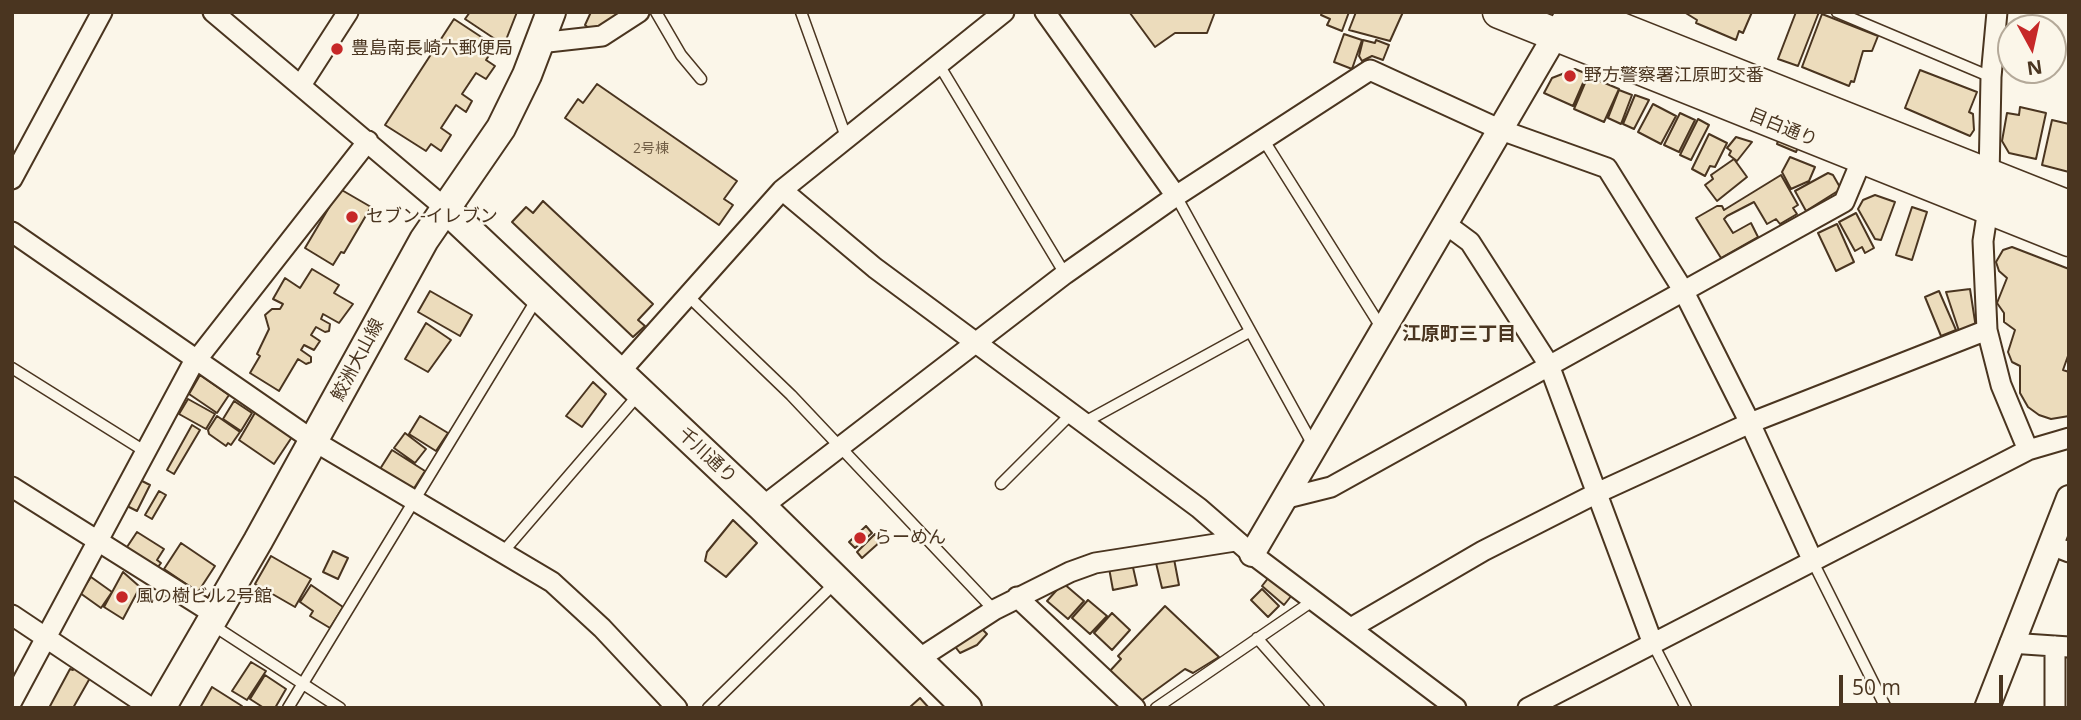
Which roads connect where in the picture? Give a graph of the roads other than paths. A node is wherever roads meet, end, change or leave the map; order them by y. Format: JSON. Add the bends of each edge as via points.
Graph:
{"nodes":[{"id":1,"x":102,"y":12,"type":"edge"},
{"id":2,"x":213,"y":12,"type":"edge"},
{"id":3,"x":348,"y":12,"type":"edge"},
{"id":4,"x":551,"y":12,"type":"edge"},
{"id":5,"x":639,"y":12,"type":"edge"},
{"id":6,"x":656,"y":12,"type":"edge"},
{"id":7,"x":801,"y":12,"type":"edge"},
{"id":8,"x":1004,"y":12,"type":"edge"},
{"id":9,"x":1045,"y":12,"type":"edge"},
{"id":10,"x":1499,"y":12,"type":"edge"},
{"id":11,"x":1578,"y":12,"type":"edge"},
{"id":12,"x":1837,"y":12,"type":"edge"},
{"id":13,"x":1997,"y":12,"type":"edge"},
{"id":14,"x":1562,"y":24,"type":"edge"},
{"id":15,"x":539,"y":43,"type":"junction"},
{"id":16,"x":938,"y":63,"type":"junction"},
{"id":17,"x":1991,"y":77,"type":"junction"},
{"id":18,"x":701,"y":79,"type":"dead end"},
{"id":19,"x":301,"y":85,"type":"junction"},
{"id":20,"x":1501,"y":130,"type":"junction"},
{"id":21,"x":846,"y":137,"type":"junction"},
{"id":22,"x":1263,"y":139,"type":"junction"},
{"id":23,"x":368,"y":141,"type":"junction"},
{"id":24,"x":1862,"y":159,"type":"junction"},
{"id":25,"x":1989,"y":178,"type":"junction"},
{"id":26,"x":12,"y":179,"type":"edge"},
{"id":27,"x":782,"y":190,"type":"junction"},
{"id":28,"x":1176,"y":196,"type":"junction"},
{"id":29,"x":2069,"y":207,"type":"edge"},
{"id":30,"x":445,"y":208,"type":"junction"},
{"id":31,"x":1988,"y":209,"type":"junction"},
{"id":32,"x":1447,"y":225,"type":"junction"},
{"id":33,"x":12,"y":232,"type":"edge"},
{"id":34,"x":2069,"y":240,"type":"edge"},
{"id":35,"x":1065,"y":274,"type":"junction"},
{"id":36,"x":1683,"y":290,"type":"junction"},
{"id":37,"x":688,"y":296,"type":"junction"},
{"id":38,"x":538,"y":297,"type":"junction"},
{"id":39,"x":1384,"y":330,"type":"junction"},
{"id":40,"x":1987,"y":330,"type":"junction"},
{"id":41,"x":1248,"y":332,"type":"junction"},
{"id":42,"x":973,"y":342,"type":"junction"},
{"id":43,"x":196,"y":360,"type":"junction"},
{"id":44,"x":1549,"y":365,"type":"junction"},
{"id":45,"x":12,"y":368,"type":"edge"},
{"id":46,"x":618,"y":374,"type":"junction"},
{"id":47,"x":639,"y":394,"type":"junction"},
{"id":48,"x":1077,"y":418,"type":"junction"},
{"id":49,"x":1750,"y":423,"type":"junction"},
{"id":50,"x":2069,"y":438,"type":"edge"},
{"id":51,"x":314,"y":441,"type":"junction"},
{"id":52,"x":840,"y":446,"type":"junction"},
{"id":53,"x":1315,"y":449,"type":"junction"},
{"id":54,"x":2028,"y":450,"type":"junction"},
{"id":55,"x":146,"y":452,"type":"junction"},
{"id":56,"x":1001,"y":484,"type":"dead end"},
{"id":57,"x":12,"y":487,"type":"edge"},
{"id":58,"x":1597,"y":493,"type":"junction"},
{"id":59,"x":1287,"y":498,"type":"junction"},
{"id":60,"x":2069,"y":498,"type":"edge"},
{"id":61,"x":413,"y":500,"type":"junction"},
{"id":62,"x":762,"y":507,"type":"junction"},
{"id":63,"x":98,"y":542,"type":"junction"},
{"id":64,"x":1244,"y":547,"type":"junction"},
{"id":65,"x":2060,"y":549,"type":"edge"},
{"id":66,"x":503,"y":552,"type":"junction"},
{"id":67,"x":1812,"y":559,"type":"junction"},
{"id":68,"x":837,"y":581,"type":"junction"},
{"id":69,"x":1017,"y":597,"type":"junction"},
{"id":70,"x":1314,"y":600,"type":"junction"},
{"id":71,"x":994,"y":610,"type":"junction"},
{"id":72,"x":12,"y":615,"type":"edge"},
{"id":73,"x":211,"y":619,"type":"junction"},
{"id":74,"x":1351,"y":628,"type":"junction"},
{"id":75,"x":47,"y":638,"type":"junction"},
{"id":76,"x":1257,"y":638,"type":"junction"},
{"id":77,"x":2010,"y":643,"type":"junction"},
{"id":78,"x":1653,"y":644,"type":"junction"},
{"id":79,"x":2062,"y":646,"type":"edge"},
{"id":80,"x":918,"y":660,"type":"junction"},
{"id":81,"x":302,"y":685,"type":"junction"},
{"id":82,"x":12,"y":701,"type":"edge"},
{"id":83,"x":965,"y":707,"type":"edge"},
{"id":84,"x":151,"y":708,"type":"edge"},
{"id":85,"x":160,"y":708,"type":"edge"},
{"id":86,"x":288,"y":708,"type":"edge"},
{"id":87,"x":340,"y":708,"type":"edge"},
{"id":88,"x":677,"y":708,"type":"edge"},
{"id":89,"x":708,"y":708,"type":"edge"},
{"id":90,"x":1135,"y":708,"type":"edge"},
{"id":91,"x":1156,"y":708,"type":"edge"},
{"id":92,"x":1319,"y":708,"type":"edge"},
{"id":93,"x":1456,"y":708,"type":"edge"},
{"id":94,"x":1528,"y":708,"type":"edge"},
{"id":95,"x":1686,"y":708,"type":"edge"},
{"id":96,"x":1886,"y":708,"type":"edge"},
{"id":97,"x":1987,"y":708,"type":"edge"},
{"id":98,"x":2054,"y":708,"type":"edge"}],
"edges":[{"from":1,"to":26,"type":"street"},
{"from":2,"to":19,"type":"street"},
{"from":3,"to":19,"type":"street"},
{"from":4,"to":15,"type":"main road","name":"鮫洲大山線"},
{"from":5,"to":15,"type":"street","via":[[602,36]]},
{"from":6,"to":18,"type":"lane"},
{"from":7,"to":21,"type":"lane"},
{"from":8,"to":16,"type":"street"},
{"from":9,"to":28,"type":"street"},
{"from":10,"to":14,"type":"main road","name":"目白通り"},
{"from":11,"to":25,"type":"main road","name":"目白通り"},
{"from":12,"to":17,"type":"lane"},
{"from":13,"to":17,"type":"street"},
{"from":14,"to":20,"type":"street"},
{"from":14,"to":24,"type":"main road","name":"目白通り"},
{"from":15,"to":30,"type":"main road","name":"鮫洲大山線","via":[[501,128]]},
{"from":16,"to":21,"type":"street"},
{"from":16,"to":35,"type":"lane"},
{"from":17,"to":25,"type":"street"},
{"from":19,"to":23,"type":"street"},
{"from":20,"to":22,"type":"street","via":[[1370,70]]},
{"from":20,"to":32,"type":"street"},
{"from":20,"to":36,"type":"street","via":[[1606,168]]},
{"from":21,"to":27,"type":"street"},
{"from":22,"to":28,"type":"street"},
{"from":22,"to":39,"type":"lane"},
{"from":23,"to":30,"type":"street"},
{"from":23,"to":43,"type":"street"},
{"from":24,"to":31,"type":"main road","name":"目白通り"},
{"from":24,"to":36,"type":"street","via":[[1844,202]]},
{"from":25,"to":29,"type":"main road","name":"目白通り"},
{"from":27,"to":37,"type":"street"},
{"from":27,"to":42,"type":"street"},
{"from":28,"to":35,"type":"street"},
{"from":28,"to":41,"type":"lane"},
{"from":30,"to":38,"type":"main road","name":"千川通り"},
{"from":30,"to":51,"type":"main road","name":"鮫洲大山線"},
{"from":31,"to":34,"type":"main road","name":"目白通り"},
{"from":31,"to":40,"type":"street","via":[[1983,241]]},
{"from":32,"to":39,"type":"street"},
{"from":32,"to":44,"type":"street","via":[[1469,242]]},
{"from":33,"to":43,"type":"street"},
{"from":35,"to":42,"type":"street"},
{"from":36,"to":44,"type":"street"},
{"from":36,"to":49,"type":"street"},
{"from":37,"to":46,"type":"street"},
{"from":37,"to":52,"type":"lane"},
{"from":38,"to":46,"type":"main road","name":"千川通り"},
{"from":38,"to":61,"type":"lane"},
{"from":39,"to":53,"type":"street"},
{"from":40,"to":49,"type":"street"},
{"from":40,"to":54,"type":"street","via":[[2001,385]]},
{"from":41,"to":48,"type":"lane"},
{"from":41,"to":53,"type":"lane"},
{"from":42,"to":48,"type":"street"},
{"from":42,"to":52,"type":"street"},
{"from":43,"to":51,"type":"street"},
{"from":43,"to":55,"type":"street"},
{"from":44,"to":58,"type":"street"},
{"from":44,"to":59,"type":"street","via":[[1331,487]]},
{"from":45,"to":55,"type":"lane"},
{"from":46,"to":47,"type":"main road","name":"千川通り"},
{"from":47,"to":62,"type":"main road","name":"千川通り"},
{"from":47,"to":66,"type":"lane"},
{"from":48,"to":56,"type":"lane"},
{"from":48,"to":64,"type":"street"},
{"from":49,"to":58,"type":"street"},
{"from":49,"to":67,"type":"street"},
{"from":50,"to":54,"type":"street"},
{"from":51,"to":61,"type":"street"},
{"from":51,"to":73,"type":"main road","name":"鮫洲大山線"},
{"from":52,"to":62,"type":"street"},
{"from":52,"to":71,"type":"lane"},
{"from":53,"to":59,"type":"street"},
{"from":54,"to":67,"type":"street"},
{"from":55,"to":63,"type":"street"},
{"from":57,"to":63,"type":"street"},
{"from":58,"to":74,"type":"street","via":[[1483,551]]},
{"from":58,"to":78,"type":"street"},
{"from":59,"to":64,"type":"street"},
{"from":60,"to":65,"type":"street"},
{"from":61,"to":66,"type":"street"},
{"from":61,"to":81,"type":"lane"},
{"from":62,"to":68,"type":"main road","name":"千川通り"},
{"from":63,"to":73,"type":"street"},
{"from":63,"to":75,"type":"street"},
{"from":64,"to":69,"type":"street","via":[[1095,563]]},
{"from":64,"to":70,"type":"street"},
{"from":65,"to":77,"type":"street"},
{"from":66,"to":88,"type":"street","via":[[552,582],[603,628]]},
{"from":67,"to":78,"type":"street"},
{"from":67,"to":96,"type":"lane"},
{"from":68,"to":80,"type":"main road","name":"千川通り"},
{"from":68,"to":89,"type":"lane"},
{"from":69,"to":71,"type":"street"},
{"from":69,"to":90,"type":"street"},
{"from":70,"to":74,"type":"street"},
{"from":70,"to":76,"type":"lane"},
{"from":71,"to":80,"type":"street"},
{"from":72,"to":75,"type":"street"},
{"from":73,"to":81,"type":"lane"},
{"from":73,"to":85,"type":"main road","name":"鮫洲大山線"},
{"from":74,"to":93,"type":"street"},
{"from":75,"to":82,"type":"street"},
{"from":75,"to":84,"type":"street"},
{"from":76,"to":91,"type":"lane"},
{"from":76,"to":92,"type":"lane"},
{"from":77,"to":79,"type":"street"},
{"from":77,"to":97,"type":"street"},
{"from":78,"to":94,"type":"street"},
{"from":78,"to":95,"type":"lane"},
{"from":79,"to":98,"type":"street"},
{"from":80,"to":83,"type":"main road","name":"千川通り"},
{"from":81,"to":86,"type":"lane"},
{"from":81,"to":87,"type":"lane"}]}
